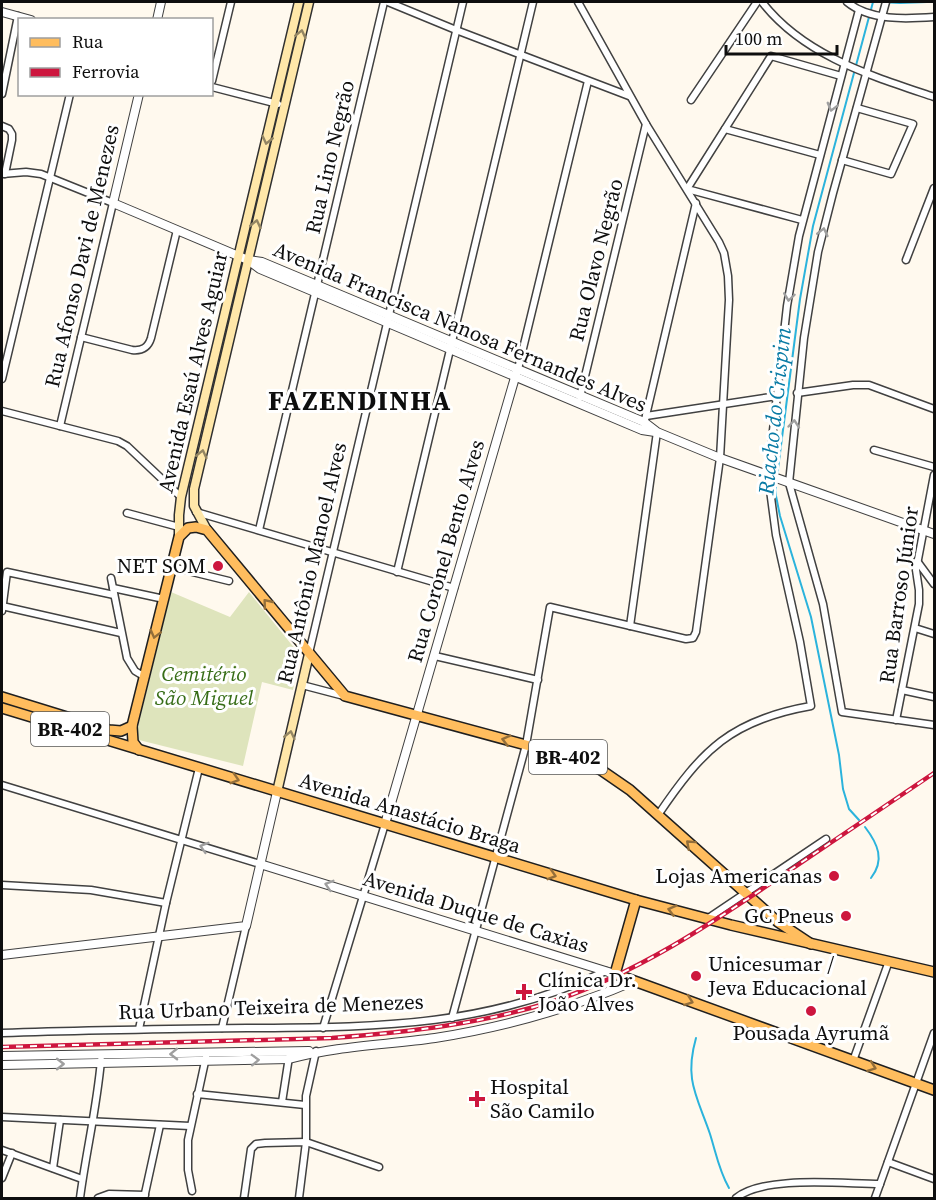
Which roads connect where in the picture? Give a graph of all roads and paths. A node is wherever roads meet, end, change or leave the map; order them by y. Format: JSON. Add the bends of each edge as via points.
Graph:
{"nodes":[{"id":1,"x":161,"y":2,"type":"edge"},
{"id":2,"x":231,"y":2,"type":"edge"},
{"id":3,"x":299,"y":2,"type":"edge"},
{"id":4,"x":309,"y":2,"type":"edge"},
{"id":5,"x":384,"y":2,"type":"edge"},
{"id":6,"x":388,"y":2,"type":"edge"},
{"id":7,"x":463,"y":2,"type":"edge"},
{"id":8,"x":533,"y":2,"type":"edge"},
{"id":9,"x":578,"y":2,"type":"edge"},
{"id":10,"x":757,"y":2,"type":"edge"},
{"id":11,"x":762,"y":2,"type":"edge"},
{"id":12,"x":847,"y":2,"type":"edge"},
{"id":13,"x":886,"y":2,"type":"edge"},
{"id":14,"x":859,"y":10,"type":"junction"},
{"id":15,"x":2,"y":12,"type":"edge"},
{"id":16,"x":18,"y":16,"type":"junction"},
{"id":17,"x":883,"y":16,"type":"junction"},
{"id":18,"x":934,"y":17,"type":"edge"},
{"id":19,"x":24,"y":18,"type":"edge"},
{"id":20,"x":157,"y":18,"type":"edge"},
{"id":21,"x":456,"y":30,"type":"junction"},
{"id":22,"x":520,"y":55,"type":"junction"},
{"id":23,"x":844,"y":64,"type":"junction"},
{"id":24,"x":867,"y":74,"type":"junction"},
{"id":25,"x":841,"y":76,"type":"junction"},
{"id":26,"x":213,"y":77,"type":"edge"},
{"id":27,"x":588,"y":81,"type":"junction"},
{"id":28,"x":213,"y":87,"type":"edge"},
{"id":29,"x":2,"y":94,"type":"edge"},
{"id":30,"x":70,"y":96,"type":"edge"},
{"id":31,"x":139,"y":96,"type":"edge"},
{"id":32,"x":629,"y":96,"type":"junction"},
{"id":33,"x":934,"y":97,"type":"edge"},
{"id":34,"x":691,"y":100,"type":"dead end"},
{"id":35,"x":280,"y":105,"type":"junction"},
{"id":36,"x":857,"y":108,"type":"junction"},
{"id":37,"x":646,"y":124,"type":"junction"},
{"id":38,"x":2,"y":126,"type":"edge"},
{"id":39,"x":725,"y":129,"type":"junction"},
{"id":40,"x":820,"y":154,"type":"junction"},
{"id":41,"x":842,"y":160,"type":"junction"},
{"id":42,"x":3,"y":174,"type":"edge"},
{"id":43,"x":51,"y":177,"type":"junction"},
{"id":44,"x":934,"y":188,"type":"edge"},
{"id":45,"x":687,"y":189,"type":"junction"},
{"id":46,"x":112,"y":203,"type":"junction"},
{"id":47,"x":696,"y":203,"type":"junction"},
{"id":48,"x":802,"y":220,"type":"junction"},
{"id":49,"x":177,"y":230,"type":"junction"},
{"id":50,"x":243,"y":258,"type":"junction"},
{"id":51,"x":906,"y":260,"type":"dead end"},
{"id":52,"x":316,"y":289,"type":"junction"},
{"id":53,"x":389,"y":319,"type":"junction"},
{"id":54,"x":81,"y":337,"type":"junction"},
{"id":55,"x":451,"y":346,"type":"junction"},
{"id":56,"x":517,"y":373,"type":"junction"},
{"id":57,"x":210,"y":377,"type":"junction"},
{"id":58,"x":2,"y":379,"type":"edge"},
{"id":59,"x":220,"y":379,"type":"junction"},
{"id":60,"x":797,"y":393,"type":"junction"},
{"id":61,"x":777,"y":396,"type":"junction"},
{"id":62,"x":580,"y":400,"type":"junction"},
{"id":63,"x":723,"y":404,"type":"junction"},
{"id":64,"x":934,"y":409,"type":"edge"},
{"id":65,"x":2,"y":411,"type":"edge"},
{"id":66,"x":644,"y":423,"type":"junction"},
{"id":67,"x":60,"y":426,"type":"junction"},
{"id":68,"x":657,"y":432,"type":"junction"},
{"id":69,"x":874,"y":450,"type":"dead end"},
{"id":70,"x":720,"y":458,"type":"junction"},
{"id":71,"x":934,"y":467,"type":"edge"},
{"id":72,"x":768,"y":475,"type":"junction"},
{"id":73,"x":934,"y":476,"type":"edge"},
{"id":74,"x":789,"y":483,"type":"junction"},
{"id":75,"x":181,"y":497,"type":"junction"},
{"id":76,"x":196,"y":512,"type":"junction"},
{"id":77,"x":127,"y":513,"type":"dead end"},
{"id":78,"x":207,"y":530,"type":"junction"},
{"id":79,"x":259,"y":530,"type":"junction"},
{"id":80,"x":924,"y":530,"type":"junction"},
{"id":81,"x":179,"y":532,"type":"junction"},
{"id":82,"x":934,"y":534,"type":"edge"},
{"id":83,"x":332,"y":552,"type":"junction"},
{"id":84,"x":917,"y":561,"type":"junction"},
{"id":85,"x":172,"y":567,"type":"junction"},
{"id":86,"x":397,"y":572,"type":"junction"},
{"id":87,"x":111,"y":578,"type":"dead end"},
{"id":88,"x":229,"y":581,"type":"dead end"},
{"id":89,"x":934,"y":584,"type":"edge"},
{"id":90,"x":113,"y":588,"type":"junction"},
{"id":91,"x":454,"y":588,"type":"junction"},
{"id":92,"x":114,"y":595,"type":"junction"},
{"id":93,"x":164,"y":599,"type":"junction"},
{"id":94,"x":2,"y":606,"type":"edge"},
{"id":95,"x":2,"y":611,"type":"edge"},
{"id":96,"x":630,"y":626,"type":"junction"},
{"id":97,"x":915,"y":628,"type":"junction"},
{"id":98,"x":121,"y":633,"type":"junction"},
{"id":99,"x":934,"y":634,"type":"edge"},
{"id":100,"x":309,"y":654,"type":"junction"},
{"id":101,"x":435,"y":656,"type":"junction"},
{"id":102,"x":145,"y":677,"type":"junction"},
{"id":103,"x":538,"y":680,"type":"junction"},
{"id":104,"x":302,"y":685,"type":"junction"},
{"id":105,"x":902,"y":690,"type":"junction"},
{"id":106,"x":345,"y":696,"type":"junction"},
{"id":107,"x":2,"y":697,"type":"edge"},
{"id":108,"x":934,"y":697,"type":"edge"},
{"id":109,"x":2,"y":708,"type":"edge"},
{"id":110,"x":417,"y":716,"type":"junction"},
{"id":111,"x":896,"y":720,"type":"junction"},
{"id":112,"x":934,"y":725,"type":"edge"},
{"id":113,"x":132,"y":726,"type":"junction"},
{"id":114,"x":526,"y":745,"type":"junction"},
{"id":115,"x":139,"y":750,"type":"junction"},
{"id":116,"x":199,"y":768,"type":"junction"},
{"id":117,"x":2,"y":785,"type":"edge"},
{"id":118,"x":277,"y":792,"type":"junction"},
{"id":119,"x":658,"y":815,"type":"junction"},
{"id":120,"x":385,"y":824,"type":"junction"},
{"id":121,"x":826,"y":839,"type":"dead end"},
{"id":122,"x":181,"y":840,"type":"junction"},
{"id":123,"x":496,"y":858,"type":"junction"},
{"id":124,"x":260,"y":864,"type":"junction"},
{"id":125,"x":2,"y":885,"type":"edge"},
{"id":126,"x":364,"y":896,"type":"junction"},
{"id":127,"x":747,"y":896,"type":"junction"},
{"id":128,"x":636,"y":900,"type":"junction"},
{"id":129,"x":166,"y":903,"type":"junction"},
{"id":130,"x":707,"y":919,"type":"junction"},
{"id":131,"x":246,"y":926,"type":"junction"},
{"id":132,"x":476,"y":930,"type":"junction"},
{"id":133,"x":159,"y":936,"type":"junction"},
{"id":134,"x":811,"y":944,"type":"junction"},
{"id":135,"x":2,"y":956,"type":"edge"},
{"id":136,"x":889,"y":961,"type":"junction"},
{"id":137,"x":934,"y":972,"type":"edge"},
{"id":138,"x":611,"y":973,"type":"junction"},
{"id":139,"x":634,"y":981,"type":"junction"},
{"id":140,"x":452,"y":1018,"type":"junction"},
{"id":141,"x":222,"y":1028,"type":"junction"},
{"id":142,"x":323,"y":1028,"type":"junction"},
{"id":143,"x":139,"y":1029,"type":"junction"},
{"id":144,"x":2,"y":1033,"type":"edge"},
{"id":145,"x":934,"y":1033,"type":"edge"},
{"id":146,"x":316,"y":1052,"type":"junction"},
{"id":147,"x":207,"y":1053,"type":"junction"},
{"id":148,"x":290,"y":1054,"type":"junction"},
{"id":149,"x":2,"y":1056,"type":"edge"},
{"id":150,"x":101,"y":1060,"type":"junction"},
{"id":151,"x":853,"y":1060,"type":"junction"},
{"id":152,"x":205,"y":1062,"type":"junction"},
{"id":153,"x":2,"y":1065,"type":"edge"},
{"id":154,"x":916,"y":1083,"type":"junction"},
{"id":155,"x":934,"y":1090,"type":"edge"},
{"id":156,"x":197,"y":1094,"type":"junction"},
{"id":157,"x":282,"y":1102,"type":"junction"},
{"id":158,"x":305,"y":1105,"type":"junction"},
{"id":159,"x":2,"y":1117,"type":"edge"},
{"id":160,"x":60,"y":1120,"type":"junction"},
{"id":161,"x":92,"y":1122,"type":"junction"},
{"id":162,"x":160,"y":1125,"type":"junction"},
{"id":163,"x":190,"y":1126,"type":"junction"},
{"id":164,"x":306,"y":1142,"type":"junction"},
{"id":165,"x":2,"y":1150,"type":"edge"},
{"id":166,"x":12,"y":1153,"type":"junction"},
{"id":167,"x":888,"y":1162,"type":"junction"},
{"id":168,"x":379,"y":1167,"type":"dead end"},
{"id":169,"x":53,"y":1168,"type":"junction"},
{"id":170,"x":2,"y":1178,"type":"edge"},
{"id":171,"x":82,"y":1179,"type":"junction"},
{"id":172,"x":934,"y":1179,"type":"edge"},
{"id":173,"x":880,"y":1184,"type":"junction"},
{"id":174,"x":192,"y":1191,"type":"dead end"},
{"id":175,"x":145,"y":1197,"type":"edge"},
{"id":176,"x":80,"y":1198,"type":"edge"},
{"id":177,"x":98,"y":1198,"type":"edge"},
{"id":178,"x":244,"y":1198,"type":"edge"},
{"id":179,"x":299,"y":1198,"type":"edge"},
{"id":180,"x":736,"y":1198,"type":"edge"},
{"id":181,"x":875,"y":1198,"type":"edge"}],
"edges":[{"from":1,"to":20,"type":"street"},
{"from":2,"to":26,"type":"street"},
{"from":3,"to":35,"type":"main road","name":"Avenida Esaú Alves Aguiar"},
{"from":35,"to":4,"type":"main road","name":"Avenida Esaú Alves Aguiar","one_way":true},
{"from":5,"to":52,"type":"street","name":"Rua Lino Negrão"},
{"from":6,"to":21,"type":"street"},
{"from":7,"to":21,"type":"street","name":"Rua Antônio Manoel Alves"},
{"from":8,"to":22,"type":"street"},
{"from":9,"to":32,"type":"street"},
{"from":10,"to":34,"type":"street"},
{"from":11,"to":23,"type":"street","via":[[790,30]]},
{"from":12,"to":14,"type":"street"},
{"from":13,"to":17,"type":"street"},
{"from":14,"to":17,"type":"street"},
{"from":14,"to":23,"type":"street"},
{"from":15,"to":16,"type":"street"},
{"from":16,"to":19,"type":"street"},
{"from":16,"to":29,"type":"street"},
{"from":17,"to":18,"type":"street"},
{"from":17,"to":24,"type":"street"},
{"from":21,"to":22,"type":"street"},
{"from":21,"to":53,"type":"street","name":"Rua Antônio Manoel Alves"},
{"from":22,"to":27,"type":"street"},
{"from":22,"to":55,"type":"street"},
{"from":23,"to":24,"type":"street"},
{"from":23,"to":25,"type":"street"},
{"from":24,"to":33,"type":"street"},
{"from":24,"to":36,"type":"street"},
{"from":25,"to":39,"type":"street","via":[[771,56]]},
{"from":25,"to":40,"type":"street","one_way":true},
{"from":27,"to":32,"type":"street"},
{"from":27,"to":56,"type":"street","name":"Rua Coronel Bento Alves"},
{"from":28,"to":35,"type":"street"},
{"from":30,"to":43,"type":"street"},
{"from":31,"to":46,"type":"street","name":"Rua Afonso Davi de Menezes"},
{"from":32,"to":37,"type":"street"},
{"from":35,"to":50,"type":"main road","name":"Avenida Esaú Alves Aguiar"},
{"from":36,"to":41,"type":"street"},
{"from":36,"to":41,"type":"street","via":[[913,124],[891,174]]},
{"from":37,"to":45,"type":"street"},
{"from":37,"to":62,"type":"street","name":"Rua Olavo Negrão"},
{"from":38,"to":42,"type":"street","via":[[9,129],[12,137]]},
{"from":39,"to":40,"type":"street"},
{"from":39,"to":45,"type":"street"},
{"from":40,"to":48,"type":"street"},
{"from":60,"to":41,"type":"street","one_way":true,"via":[[818,252]]},
{"from":42,"to":43,"type":"street","name":"Avenida Francisca Nanosa Fernandes Alves","via":[[31,172]]},
{"from":43,"to":46,"type":"street","name":"Avenida Francisca Nanosa Fernandes Alves"},
{"from":43,"to":58,"type":"street"},
{"from":44,"to":51,"type":"street"},
{"from":45,"to":47,"type":"street"},
{"from":45,"to":48,"type":"street"},
{"from":46,"to":49,"type":"street","name":"Avenida Francisca Nanosa Fernandes Alves"},
{"from":46,"to":54,"type":"street","name":"Rua Afonso Davi de Menezes"},
{"from":47,"to":63,"type":"street","via":[[724,253],[728,276]]},
{"from":47,"to":66,"type":"street"},
{"from":48,"to":61,"type":"street","one_way":true},
{"from":49,"to":50,"type":"street","name":"Avenida Francisca Nanosa Fernandes Alves"},
{"from":49,"to":54,"type":"street","via":[[146,347],[132,350]]},
{"from":50,"to":52,"type":"street","name":"Avenida Francisca Nanosa Fernandes Alves","via":[[260,269]]},
{"from":50,"to":57,"type":"main road","name":"Avenida Esaú Alves Aguiar"},
{"from":50,"to":59,"type":"main road","name":"Avenida Esaú Alves Aguiar"},
{"from":52,"to":53,"type":"street","name":"Avenida Francisca Nanosa Fernandes Alves"},
{"from":52,"to":79,"type":"street","name":"Rua Lino Negrão"},
{"from":53,"to":55,"type":"street","name":"Avenida Francisca Nanosa Fernandes Alves"},
{"from":53,"to":83,"type":"street","name":"Rua Antônio Manoel Alves"},
{"from":54,"to":67,"type":"street","name":"Rua Afonso Davi de Menezes"},
{"from":55,"to":56,"type":"street","name":"Avenida Francisca Nanosa Fernandes Alves"},
{"from":55,"to":86,"type":"street"},
{"from":56,"to":62,"type":"street","name":"Avenida Francisca Nanosa Fernandes Alves"},
{"from":56,"to":91,"type":"street","name":"Rua Coronel Bento Alves"},
{"from":57,"to":59,"type":"main road"},
{"from":57,"to":75,"type":"main road","name":"Avenida Esaú Alves Aguiar"},
{"from":76,"to":59,"type":"main road","name":"Avenida Esaú Alves Aguiar","one_way":true,"via":[[194,489]]},
{"from":60,"to":64,"type":"street","via":[[868,385]]},
{"from":74,"to":60,"type":"street","one_way":true},
{"from":61,"to":63,"type":"street"},
{"from":61,"to":72,"type":"street"},
{"from":62,"to":66,"type":"street","name":"Avenida Francisca Nanosa Fernandes Alves"},
{"from":63,"to":66,"type":"street"},
{"from":63,"to":70,"type":"street"},
{"from":65,"to":67,"type":"street"},
{"from":66,"to":68,"type":"street","name":"Avenida Francisca Nanosa Fernandes Alves"},
{"from":67,"to":75,"type":"street","via":[[127,446]]},
{"from":68,"to":70,"type":"street","name":"Avenida Francisca Nanosa Fernandes Alves"},
{"from":68,"to":96,"type":"street"},
{"from":69,"to":71,"type":"street"},
{"from":70,"to":72,"type":"street","name":"Avenida Francisca Nanosa Fernandes Alves"},
{"from":70,"to":96,"type":"street","via":[[693,638]]},
{"from":72,"to":74,"type":"street","name":"Avenida Francisca Nanosa Fernandes Alves"},
{"from":72,"to":119,"type":"street","via":[[776,535],[811,706],[766,717],[726,738],[689,771]]},
{"from":73,"to":80,"type":"street","name":"Rua Barroso Júnior"},
{"from":74,"to":80,"type":"street","name":"Avenida Francisca Nanosa Fernandes Alves"},
{"from":74,"to":111,"type":"street","via":[[823,604],[842,712]]},
{"from":75,"to":76,"type":"main road"},
{"from":75,"to":81,"type":"main road","name":"Avenida Esaú Alves Aguiar"},
{"from":76,"to":78,"type":"main road","name":"Avenida Esaú Alves Aguiar"},
{"from":76,"to":79,"type":"street"},
{"from":77,"to":81,"type":"street"},
{"from":78,"to":81,"type":"main road","via":[[192,527]]},
{"from":100,"to":78,"type":"main road","one_way":true},
{"from":79,"to":83,"type":"street"},
{"from":80,"to":82,"type":"street","name":"Avenida Francisca Nanosa Fernandes Alves"},
{"from":80,"to":84,"type":"street","name":"Rua Barroso Júnior"},
{"from":81,"to":85,"type":"main road","name":"Avenida Esaú Alves Aguiar","number":"BR-402"},
{"from":83,"to":86,"type":"street"},
{"from":83,"to":100,"type":"street","name":"Rua Antônio Manoel Alves"},
{"from":84,"to":89,"type":"street"},
{"from":84,"to":97,"type":"street","name":"Rua Barroso Júnior","via":[[920,594]]},
{"from":85,"to":88,"type":"street"},
{"from":85,"to":93,"type":"main road","name":"Avenida Esaú Alves Aguiar","number":"BR-402"},
{"from":86,"to":91,"type":"street"},
{"from":87,"to":90,"type":"street"},
{"from":90,"to":92,"type":"street"},
{"from":90,"to":93,"type":"street"},
{"from":91,"to":101,"type":"street","name":"Rua Coronel Bento Alves"},
{"from":92,"to":94,"type":"street","via":[[7,572]]},
{"from":92,"to":98,"type":"street"},
{"from":93,"to":102,"type":"main road","name":"Avenida Esaú Alves Aguiar","number":"BR-402","one_way":true},
{"from":94,"to":95,"type":"street"},
{"from":94,"to":98,"type":"street"},
{"from":96,"to":103,"type":"street","via":[[550,608]]},
{"from":97,"to":99,"type":"street"},
{"from":97,"to":105,"type":"street","name":"Rua Barroso Júnior"},
{"from":98,"to":102,"type":"street","via":[[129,663]]},
{"from":100,"to":104,"type":"main road","name":"Rua Antônio Manoel Alves"},
{"from":100,"to":106,"type":"main road"},
{"from":101,"to":103,"type":"street"},
{"from":101,"to":110,"type":"street","name":"Rua Coronel Bento Alves"},
{"from":102,"to":113,"type":"main road","name":"Avenida Esaú Alves Aguiar","number":"BR-402"},
{"from":103,"to":114,"type":"street"},
{"from":104,"to":106,"type":"street"},
{"from":118,"to":104,"type":"main road","name":"Rua Antônio Manoel Alves","one_way":true},
{"from":105,"to":108,"type":"street"},
{"from":105,"to":111,"type":"street","name":"Rua Barroso Júnior"},
{"from":106,"to":110,"type":"main road","number":"BR-402"},
{"from":107,"to":113,"type":"main road","number":"BR-402","via":[[108,730],[121,731]]},
{"from":109,"to":115,"type":"main road","name":"Avenida Anastácio Braga","number":"BR-402"},
{"from":114,"to":110,"type":"main road","number":"BR-402","one_way":true},
{"from":110,"to":120,"type":"street","name":"Rua Coronel Bento Alves"},
{"from":111,"to":112,"type":"street"},
{"from":113,"to":115,"type":"main road","via":[[133,742]]},
{"from":114,"to":119,"type":"main road","number":"BR-402","via":[[601,770]]},
{"from":114,"to":123,"type":"street"},
{"from":115,"to":116,"type":"main road","name":"Avenida Anastácio Braga","number":"BR-402"},
{"from":116,"to":118,"type":"main road","name":"Avenida Anastácio Braga","number":"BR-402","one_way":true},
{"from":116,"to":122,"type":"street"},
{"from":117,"to":122,"type":"street","name":"Avenida Duque de Caxias"},
{"from":118,"to":120,"type":"main road","name":"Avenida Anastácio Braga","number":"BR-402"},
{"from":118,"to":124,"type":"street","name":"Rua Antônio Manoel Alves"},
{"from":127,"to":119,"type":"main road","number":"BR-402","one_way":true},
{"from":120,"to":123,"type":"main road","name":"Avenida Anastácio Braga","number":"BR-402"},
{"from":120,"to":126,"type":"street","name":"Rua Coronel Bento Alves"},
{"from":121,"to":127,"type":"street"},
{"from":124,"to":122,"type":"street","name":"Avenida Duque de Caxias","one_way":true},
{"from":122,"to":129,"type":"street"},
{"from":123,"to":128,"type":"main road","name":"Avenida Anastácio Braga","number":"BR-402","one_way":true},
{"from":123,"to":132,"type":"street"},
{"from":126,"to":124,"type":"street","name":"Avenida Duque de Caxias","one_way":true},
{"from":124,"to":131,"type":"street","name":"Rua Antônio Manoel Alves"},
{"from":125,"to":129,"type":"street","via":[[91,890]]},
{"from":126,"to":132,"type":"street","name":"Avenida Duque de Caxias"},
{"from":126,"to":142,"type":"street","name":"Rua Coronel Bento Alves"},
{"from":127,"to":130,"type":"street"},
{"from":127,"to":134,"type":"main road","name":"Avenida Anastácio Braga","number":"BR-402"},
{"from":130,"to":128,"type":"main road","name":"Avenida Anastácio Braga","one_way":true},
{"from":128,"to":138,"type":"main road"},
{"from":129,"to":133,"type":"street"},
{"from":130,"to":134,"type":"main road","name":"Avenida Anastácio Braga"},
{"from":131,"to":133,"type":"street"},
{"from":131,"to":141,"type":"street","name":"Rua Antônio Manoel Alves"},
{"from":132,"to":138,"type":"street","name":"Avenida Duque de Caxias"},
{"from":132,"to":140,"type":"street"},
{"from":133,"to":135,"type":"street"},
{"from":133,"to":143,"type":"street"},
{"from":134,"to":136,"type":"main road","name":"Avenida Anastácio Braga","number":"BR-402"},
{"from":136,"to":137,"type":"main road","name":"Avenida Anastácio Braga","number":"BR-402"},
{"from":136,"to":151,"type":"street"},
{"from":138,"to":139,"type":"main road","name":"Avenida Duque de Caxias"},
{"from":138,"to":140,"type":"street","name":"Rua Urbano Teixeira de Menezes","via":[[534,1000]]},
{"from":139,"to":146,"type":"street","name":"Rua Urbano Teixeira de Menezes","via":[[568,1007],[503,1025]]},
{"from":139,"to":151,"type":"main road","name":"Avenida Duque de Caxias","one_way":true},
{"from":140,"to":142,"type":"street","name":"Rua Urbano Teixeira de Menezes"},
{"from":141,"to":142,"type":"street","name":"Rua Urbano Teixeira de Menezes"},
{"from":141,"to":143,"type":"street","name":"Rua Urbano Teixeira de Menezes"},
{"from":143,"to":144,"type":"street","name":"Rua Urbano Teixeira de Menezes"},
{"from":145,"to":154,"type":"street"},
{"from":146,"to":148,"type":"street","name":"Rua Urbano Teixeira de Menezes"},
{"from":146,"to":158,"type":"street"},
{"from":147,"to":148,"type":"street","name":"Rua Urbano Teixeira de Menezes"},
{"from":147,"to":150,"type":"street","name":"Rua Urbano Teixeira de Menezes","one_way":true},
{"from":147,"to":152,"type":"street"},
{"from":152,"to":148,"type":"street","name":"Rua Urbano Teixeira de Menezes","one_way":true},
{"from":148,"to":157,"type":"street"},
{"from":149,"to":150,"type":"street","name":"Rua Urbano Teixeira de Menezes"},
{"from":150,"to":152,"type":"street","name":"Rua Urbano Teixeira de Menezes"},
{"from":153,"to":150,"type":"street","name":"Rua Urbano Teixeira de Menezes","one_way":true},
{"from":150,"to":161,"type":"street"},
{"from":151,"to":154,"type":"main road","name":"Avenida Duque de Caxias","one_way":true},
{"from":152,"to":156,"type":"street"},
{"from":154,"to":155,"type":"main road","name":"Avenida Duque de Caxias"},
{"from":154,"to":167,"type":"street"},
{"from":156,"to":157,"type":"street"},
{"from":156,"to":163,"type":"street"},
{"from":157,"to":158,"type":"street"},
{"from":158,"to":164,"type":"street"},
{"from":159,"to":160,"type":"street"},
{"from":160,"to":161,"type":"street"},
{"from":160,"to":169,"type":"street"},
{"from":161,"to":162,"type":"street"},
{"from":161,"to":171,"type":"street"},
{"from":162,"to":163,"type":"street"},
{"from":162,"to":175,"type":"street"},
{"from":163,"to":174,"type":"street","via":[[187,1155]]},
{"from":164,"to":168,"type":"street"},
{"from":164,"to":178,"type":"street","via":[[253,1146]]},
{"from":164,"to":179,"type":"street"},
{"from":165,"to":166,"type":"street"},
{"from":166,"to":169,"type":"street"},
{"from":166,"to":170,"type":"street"},
{"from":167,"to":172,"type":"street"},
{"from":167,"to":173,"type":"street"},
{"from":169,"to":171,"type":"street"},
{"from":171,"to":176,"type":"street"},
{"from":173,"to":180,"type":"street","via":[[775,1184]]},
{"from":173,"to":181,"type":"street"},
{"from":175,"to":177,"type":"street","via":[[109,1194]]}]}
